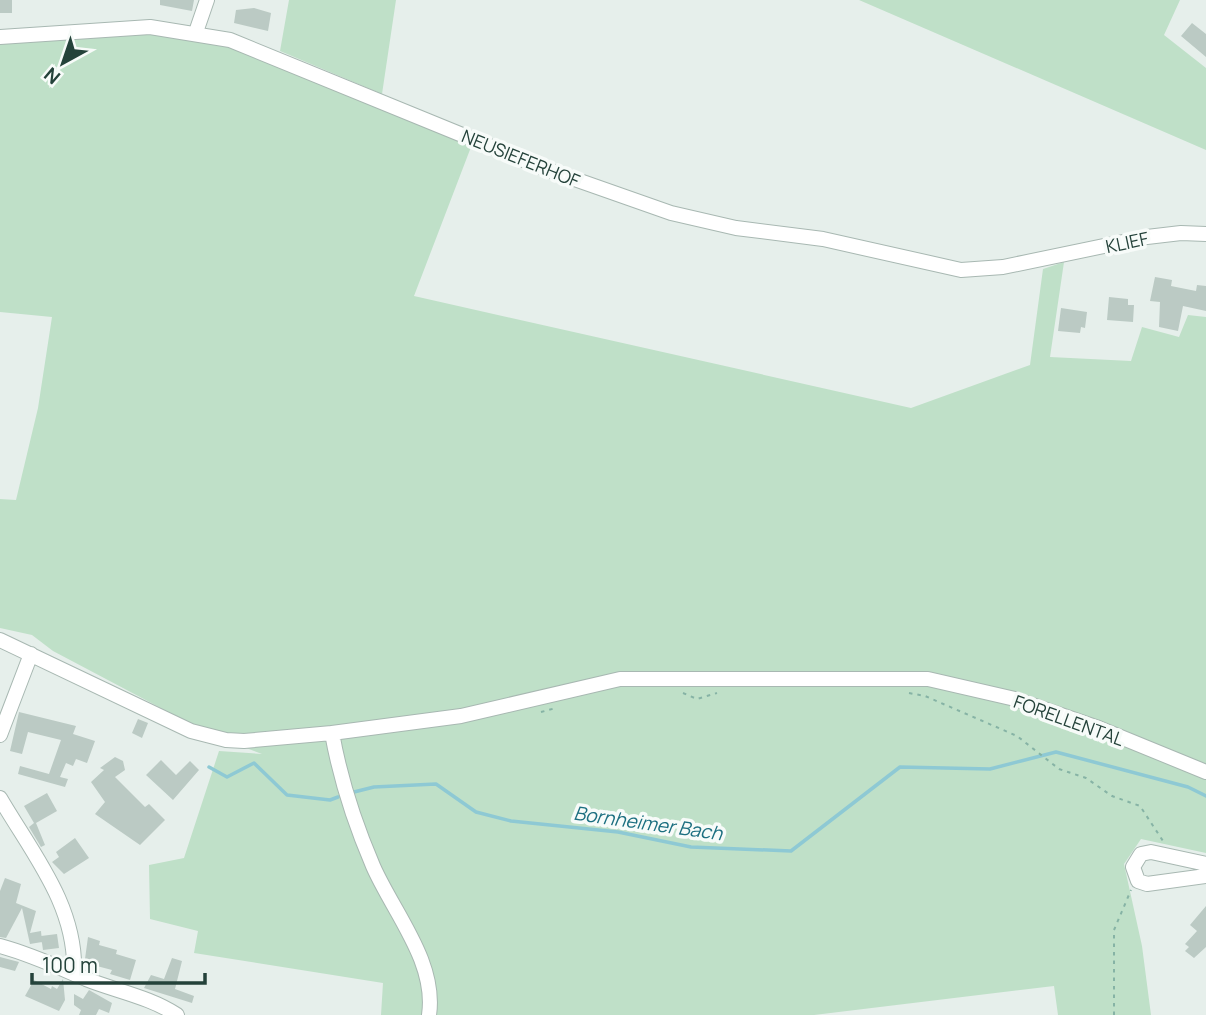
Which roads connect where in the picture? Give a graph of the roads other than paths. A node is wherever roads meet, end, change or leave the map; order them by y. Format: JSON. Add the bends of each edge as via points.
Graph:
{"nodes":[{"id":1,"x":207,"y":0,"type":"edge"},
{"id":2,"x":196,"y":32,"type":"junction"},
{"id":3,"x":0,"y":37,"type":"edge"},
{"id":4,"x":1206,"y":234,"type":"edge"},
{"id":5,"x":1050,"y":259,"type":"joint"},
{"id":6,"x":0,"y":640,"type":"edge"},
{"id":7,"x":31,"y":654,"type":"junction"},
{"id":8,"x":332,"y":733,"type":"junction"},
{"id":9,"x":0,"y":735,"type":"edge"},
{"id":10,"x":1206,"y":772,"type":"edge"},
{"id":11,"x":0,"y":798,"type":"edge"},
{"id":12,"x":1206,"y":864,"type":"edge"},
{"id":13,"x":1206,"y":876,"type":"edge"},
{"id":14,"x":0,"y":946,"type":"edge"},
{"id":15,"x":74,"y":972,"type":"junction"},
{"id":16,"x":177,"y":1015,"type":"edge"},
{"id":17,"x":429,"y":1015,"type":"edge"}],
"edges":[{"from":1,"to":2,"type":"street"},
{"from":2,"to":3,"type":"street","name":"NEUSIEFERHOF","via":[[150,27]]},
{"from":2,"to":5,"type":"street","name":"NEUSIEFERHOF","via":[[266,53],[543,168],[671,213],[736,228],[823,239],[961,270]]},
{"from":4,"to":5,"type":"street","name":"KLIEF","via":[[1147,237]]},
{"from":6,"to":7,"type":"street","name":"FORELLENTAL"},
{"from":7,"to":8,"type":"street","name":"FORELLENTAL","via":[[211,738],[244,741]]},
{"from":7,"to":9,"type":"street"},
{"from":8,"to":10,"type":"street","name":"FORELLENTAL","via":[[461,716],[620,679],[928,679],[1015,699]]},
{"from":8,"to":17,"type":"street","via":[[364,842],[429,985]]},
{"from":11,"to":15,"type":"street","via":[[64,906],[75,950]]},
{"from":12,"to":13,"type":"street","via":[[1151,852],[1141,854],[1133,867],[1136,878],[1147,884]]},
{"from":14,"to":15,"type":"street"},
{"from":15,"to":16,"type":"street"}]}
